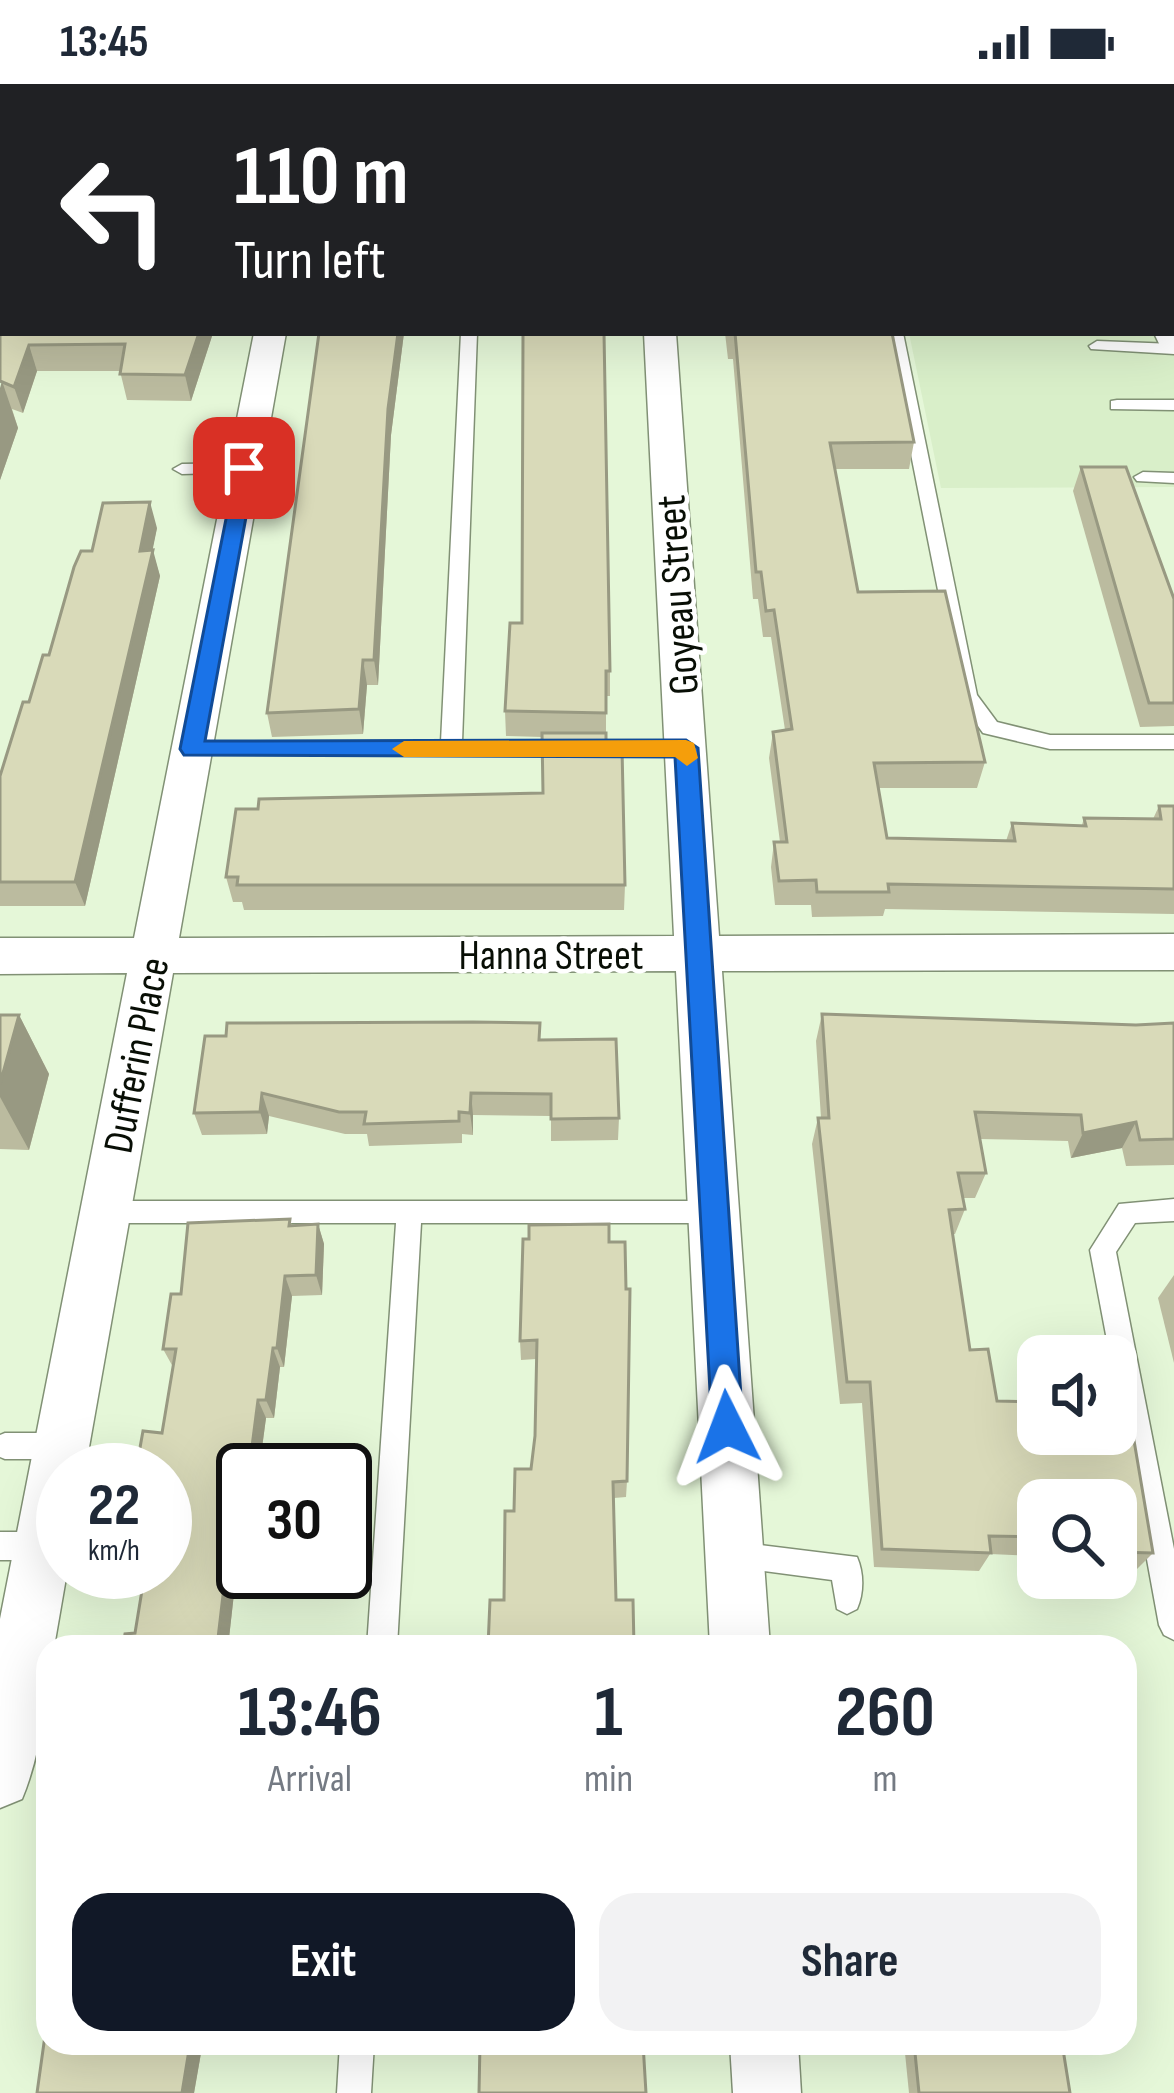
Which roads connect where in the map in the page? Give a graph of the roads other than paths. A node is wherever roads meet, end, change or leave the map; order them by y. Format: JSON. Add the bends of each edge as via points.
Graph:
{"nodes":[{"id":1,"x":269,"y":336,"type":"edge"},
{"id":2,"x":469,"y":336,"type":"edge"},
{"id":3,"x":659,"y":336,"type":"edge"},
{"id":4,"x":896,"y":336,"type":"edge"},
{"id":5,"x":1173,"y":341,"type":"edge"},
{"id":6,"x":1097,"y":346,"type":"dead end"},
{"id":7,"x":1117,"y":405,"type":"dead end"},
{"id":8,"x":1174,"y":405,"type":"edge"},
{"id":9,"x":244,"y":468,"type":"junction"},
{"id":10,"x":182,"y":469,"type":"dead end"},
{"id":11,"x":1143,"y":477,"type":"dead end"},
{"id":12,"x":1174,"y":478,"type":"edge"},
{"id":13,"x":1174,"y":742,"type":"edge"},
{"id":14,"x":686,"y":748,"type":"junction"},
{"id":15,"x":192,"y":749,"type":"junction"},
{"id":16,"x":451,"y":749,"type":"junction"},
{"id":17,"x":1174,"y":952,"type":"edge"},
{"id":18,"x":699,"y":953,"type":"junction"},
{"id":19,"x":154,"y":955,"type":"junction"},
{"id":20,"x":0,"y":956,"type":"edge"},
{"id":21,"x":1174,"y":1210,"type":"edge"},
{"id":22,"x":106,"y":1212,"type":"junction"},
{"id":23,"x":410,"y":1212,"type":"junction"},
{"id":24,"x":715,"y":1213,"type":"junction"},
{"id":25,"x":63,"y":1443,"type":"edge"},
{"id":26,"x":5,"y":1446,"type":"dead end"},
{"id":27,"x":36,"y":1446,"type":"edge"},
{"id":28,"x":36,"y":1511,"type":"edge"},
{"id":29,"x":22,"y":1546,"type":"edge"},
{"id":30,"x":735,"y":1556,"type":"junction"},
{"id":31,"x":847,"y":1599,"type":"dead end"},
{"id":32,"x":1174,"y":1625,"type":"edge"},
{"id":33,"x":383,"y":1635,"type":"edge"},
{"id":34,"x":739,"y":1635,"type":"edge"},
{"id":35,"x":0,"y":1777,"type":"edge"},
{"id":36,"x":356,"y":2055,"type":"edge"},
{"id":37,"x":765,"y":2055,"type":"edge"},
{"id":38,"x":354,"y":2093,"type":"edge"},
{"id":39,"x":767,"y":2093,"type":"edge"}],
"edges":[{"from":1,"to":9,"type":"street","name":"Dufferin Place"},
{"from":2,"to":16,"type":"lane"},
{"from":3,"to":14,"type":"street","name":"Goyeau Street"},
{"from":4,"to":13,"type":"lane","via":[[967,696],[990,728],[1051,742]]},
{"from":5,"to":6,"type":"lane"},
{"from":7,"to":8,"type":"lane"},
{"from":9,"to":10,"type":"lane"},
{"from":9,"to":15,"type":"street","name":"Dufferin Place"},
{"from":11,"to":12,"type":"lane"},
{"from":14,"to":16,"type":"lane"},
{"from":14,"to":18,"type":"street","name":"Goyeau Street"},
{"from":15,"to":16,"type":"lane"},
{"from":15,"to":19,"type":"street","name":"Dufferin Place"},
{"from":17,"to":18,"type":"street","name":"Hanna Street"},
{"from":18,"to":19,"type":"street","name":"Hanna Street"},
{"from":18,"to":24,"type":"street","name":"Goyeau Street"},
{"from":19,"to":20,"type":"street","name":"Hanna Street"},
{"from":19,"to":22,"type":"street","name":"Dufferin Place"},
{"from":21,"to":32,"type":"lane","via":[[1127,1211],[1103,1250]]},
{"from":22,"to":23,"type":"lane"},
{"from":22,"to":25,"type":"street","name":"Dufferin Place"},
{"from":23,"to":24,"type":"lane"},
{"from":23,"to":33,"type":"lane"},
{"from":24,"to":30,"type":"street","name":"Goyeau Street"},
{"from":26,"to":27,"type":"lane"},
{"from":28,"to":29,"type":"street","name":"Dufferin Place"},
{"from":29,"to":35,"type":"street","name":"Dufferin Place"},
{"from":30,"to":31,"type":"lane","via":[[847,1567]]},
{"from":30,"to":34,"type":"street","name":"Goyeau Street"},
{"from":36,"to":38,"type":"lane"},
{"from":37,"to":39,"type":"street"}]}
